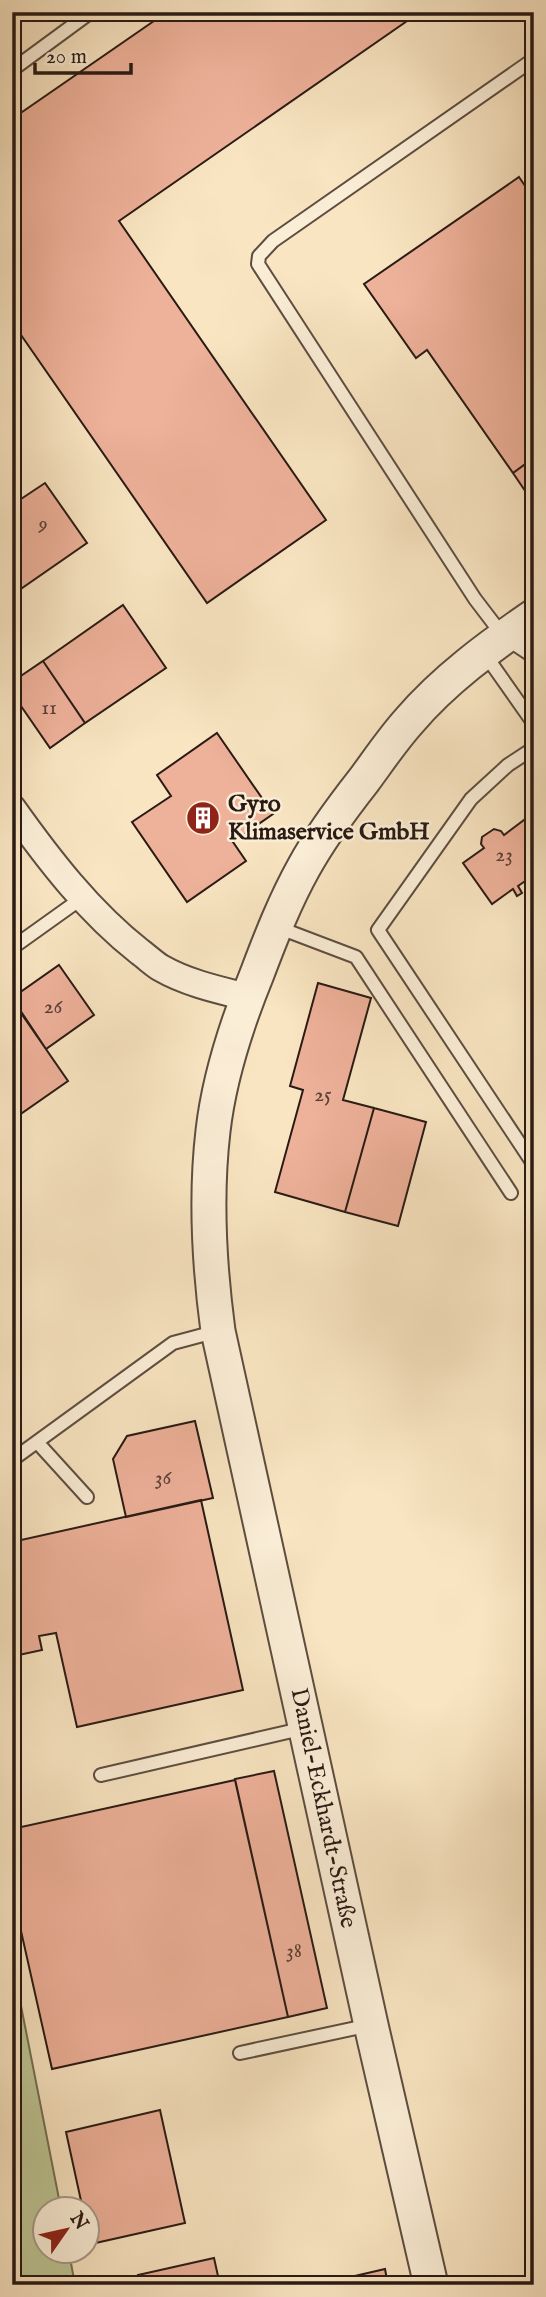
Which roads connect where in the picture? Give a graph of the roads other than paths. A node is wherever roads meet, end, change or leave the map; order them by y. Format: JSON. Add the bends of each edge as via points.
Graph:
{"nodes":[{"id":1,"x":91,"y":12,"type":"edge"},
{"id":2,"x":534,"y":59,"type":"edge"},
{"id":3,"x":12,"y":70,"type":"edge"},
{"id":4,"x":534,"y":616,"type":"edge"},
{"id":5,"x":494,"y":645,"type":"junction"},
{"id":6,"x":534,"y":657,"type":"edge"},
{"id":7,"x":534,"y":724,"type":"edge"},
{"id":8,"x":534,"y":748,"type":"edge"},
{"id":9,"x":12,"y":808,"type":"edge"},
{"id":10,"x":82,"y":898,"type":"junction"},
{"id":11,"x":276,"y":926,"type":"junction"},
{"id":12,"x":12,"y":948,"type":"edge"},
{"id":13,"x":247,"y":997,"type":"junction"},
{"id":14,"x":534,"y":1165,"type":"edge"},
{"id":15,"x":511,"y":1193,"type":"dead end"},
{"id":16,"x":218,"y":1331,"type":"junction"},
{"id":17,"x":37,"y":1442,"type":"junction"},
{"id":18,"x":12,"y":1460,"type":"edge"},
{"id":19,"x":87,"y":1497,"type":"dead end"},
{"id":20,"x":306,"y":1728,"type":"junction"},
{"id":21,"x":101,"y":1775,"type":"dead end"},
{"id":22,"x":371,"y":2025,"type":"junction"},
{"id":23,"x":240,"y":2053,"type":"dead end"},
{"id":24,"x":431,"y":2285,"type":"edge"}],
"edges":[{"from":1,"to":3,"type":"lane"},
{"from":2,"to":5,"type":"lane","via":[[273,241],[259,256],[258,264],[460,576]]},
{"from":4,"to":5,"type":"street","name":"Daniel-Eckhardt-Straße"},
{"from":5,"to":6,"type":"lane"},
{"from":5,"to":7,"type":"lane"},
{"from":5,"to":11,"type":"street","name":"Daniel-Eckhardt-Straße","via":[[409,721],[327,827]]},
{"from":8,"to":14,"type":"lane","via":[[471,799],[377,930]]},
{"from":9,"to":10,"type":"street"},
{"from":10,"to":12,"type":"lane"},
{"from":10,"to":13,"type":"street","via":[[161,968]]},
{"from":11,"to":13,"type":"street","name":"Daniel-Eckhardt-Straße"},
{"from":11,"to":15,"type":"lane","via":[[356,957]]},
{"from":13,"to":16,"type":"street","name":"Daniel-Eckhardt-Straße","via":[[213,1128],[208,1178],[211,1279]]},
{"from":16,"to":17,"type":"lane","via":[[173,1343]]},
{"from":16,"to":20,"type":"street","name":"Daniel-Eckhardt-Straße"},
{"from":17,"to":18,"type":"lane"},
{"from":17,"to":19,"type":"lane"},
{"from":20,"to":21,"type":"lane"},
{"from":20,"to":22,"type":"street","name":"Daniel-Eckhardt-Straße"},
{"from":22,"to":23,"type":"lane"},
{"from":22,"to":24,"type":"street","name":"Daniel-Eckhardt-Straße"}]}
